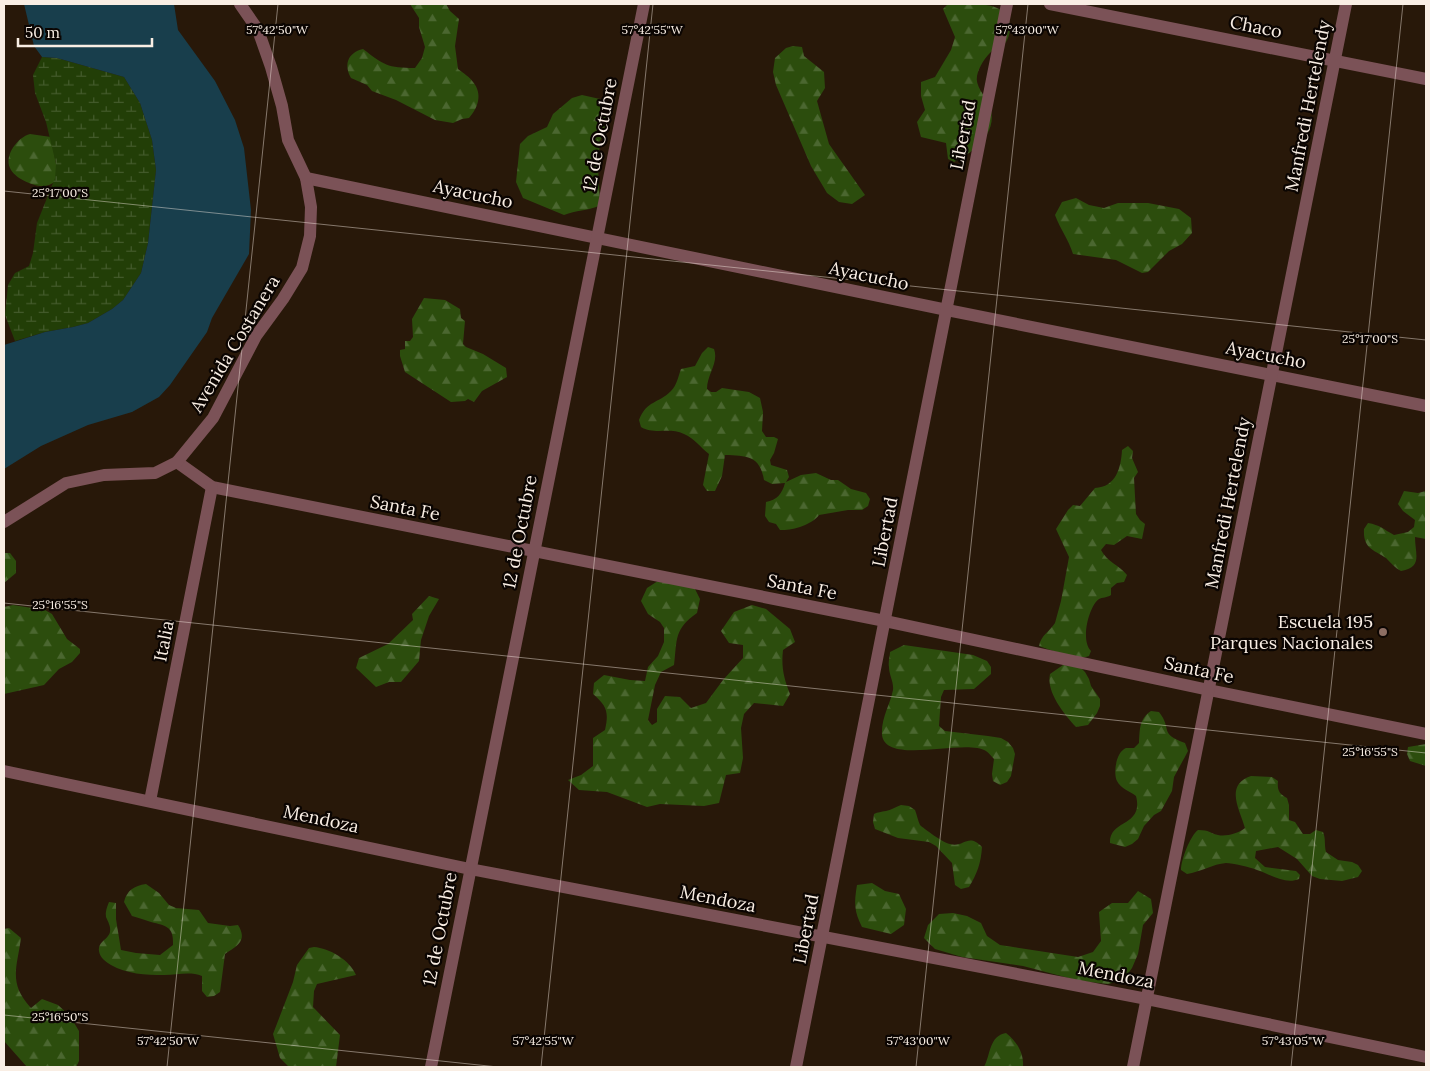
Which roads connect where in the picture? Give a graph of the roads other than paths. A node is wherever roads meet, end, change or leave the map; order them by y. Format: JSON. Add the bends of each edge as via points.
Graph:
{"nodes":[{"id":1,"x":240,"y":4,"type":"edge"},
{"id":2,"x":644,"y":4,"type":"edge"},
{"id":3,"x":1007,"y":4,"type":"edge"},
{"id":4,"x":1050,"y":4,"type":"edge"},
{"id":5,"x":1346,"y":4,"type":"edge"},
{"id":6,"x":1335,"y":61,"type":"junction"},
{"id":7,"x":1426,"y":79,"type":"edge"},
{"id":8,"x":306,"y":178,"type":"junction"},
{"id":9,"x":597,"y":238,"type":"junction"},
{"id":10,"x":947,"y":310,"type":"junction"},
{"id":11,"x":1272,"y":374,"type":"junction"},
{"id":12,"x":1426,"y":406,"type":"edge"},
{"id":13,"x":177,"y":462,"type":"junction"},
{"id":14,"x":212,"y":487,"type":"junction"},
{"id":15,"x":4,"y":522,"type":"edge"},
{"id":16,"x":534,"y":552,"type":"junction"},
{"id":17,"x":885,"y":621,"type":"junction"},
{"id":18,"x":1209,"y":690,"type":"junction"},
{"id":19,"x":1426,"y":734,"type":"edge"},
{"id":20,"x":4,"y":771,"type":"edge"},
{"id":21,"x":150,"y":802,"type":"junction"},
{"id":22,"x":470,"y":869,"type":"junction"},
{"id":23,"x":822,"y":937,"type":"junction"},
{"id":24,"x":1147,"y":999,"type":"junction"},
{"id":25,"x":1426,"y":1057,"type":"edge"},
{"id":26,"x":431,"y":1067,"type":"edge"},
{"id":27,"x":796,"y":1067,"type":"edge"},
{"id":28,"x":1133,"y":1067,"type":"edge"}],
"edges":[{"from":1,"to":8,"type":"street","name":"Avenida Costanera","via":[[258,30],[282,106],[288,140]]},
{"from":2,"to":9,"type":"street","name":"12 de Octubre"},
{"from":3,"to":10,"type":"street","name":"Libertad"},
{"from":4,"to":6,"type":"street","name":"Chaco"},
{"from":5,"to":6,"type":"street","name":"Manfredi Hertelendy"},
{"from":6,"to":7,"type":"street","name":"Chaco"},
{"from":6,"to":11,"type":"street","name":"Manfredi Hertelendy"},
{"from":8,"to":9,"type":"street","name":"Ayacucho"},
{"from":8,"to":13,"type":"street","name":"Avenida Costanera","via":[[311,207],[310,236],[302,268],[256,336],[212,418]]},
{"from":9,"to":10,"type":"street","name":"Ayacucho"},
{"from":9,"to":16,"type":"street","name":"12 de Octubre"},
{"from":10,"to":11,"type":"street","name":"Ayacucho"},
{"from":10,"to":17,"type":"street","name":"Libertad"},
{"from":11,"to":12,"type":"street","name":"Ayacucho"},
{"from":11,"to":18,"type":"street","name":"Manfredi Hertelendy"},
{"from":13,"to":14,"type":"street","name":"Santa Fe"},
{"from":13,"to":15,"type":"street","name":"Avenida Costanera","via":[[155,473],[104,474],[66,483]]},
{"from":14,"to":16,"type":"street","name":"Santa Fe"},
{"from":14,"to":21,"type":"street","name":"Italia"},
{"from":16,"to":17,"type":"street","name":"Santa Fe"},
{"from":16,"to":22,"type":"street","name":"12 de Octubre"},
{"from":17,"to":18,"type":"street","name":"Santa Fe"},
{"from":17,"to":23,"type":"street","name":"Libertad"},
{"from":18,"to":19,"type":"street","name":"Santa Fe"},
{"from":18,"to":24,"type":"street","name":"Manfredi Hertelendy"},
{"from":20,"to":21,"type":"street","name":"Mendoza"},
{"from":21,"to":22,"type":"street","name":"Mendoza"},
{"from":22,"to":23,"type":"street","name":"Mendoza"},
{"from":22,"to":26,"type":"street","name":"12 de Octubre"},
{"from":23,"to":24,"type":"street","name":"Mendoza"},
{"from":23,"to":27,"type":"street","name":"Libertad"},
{"from":24,"to":25,"type":"street","name":"Mendoza"},
{"from":24,"to":28,"type":"street","name":"Manfredi Hertelendy"}]}
